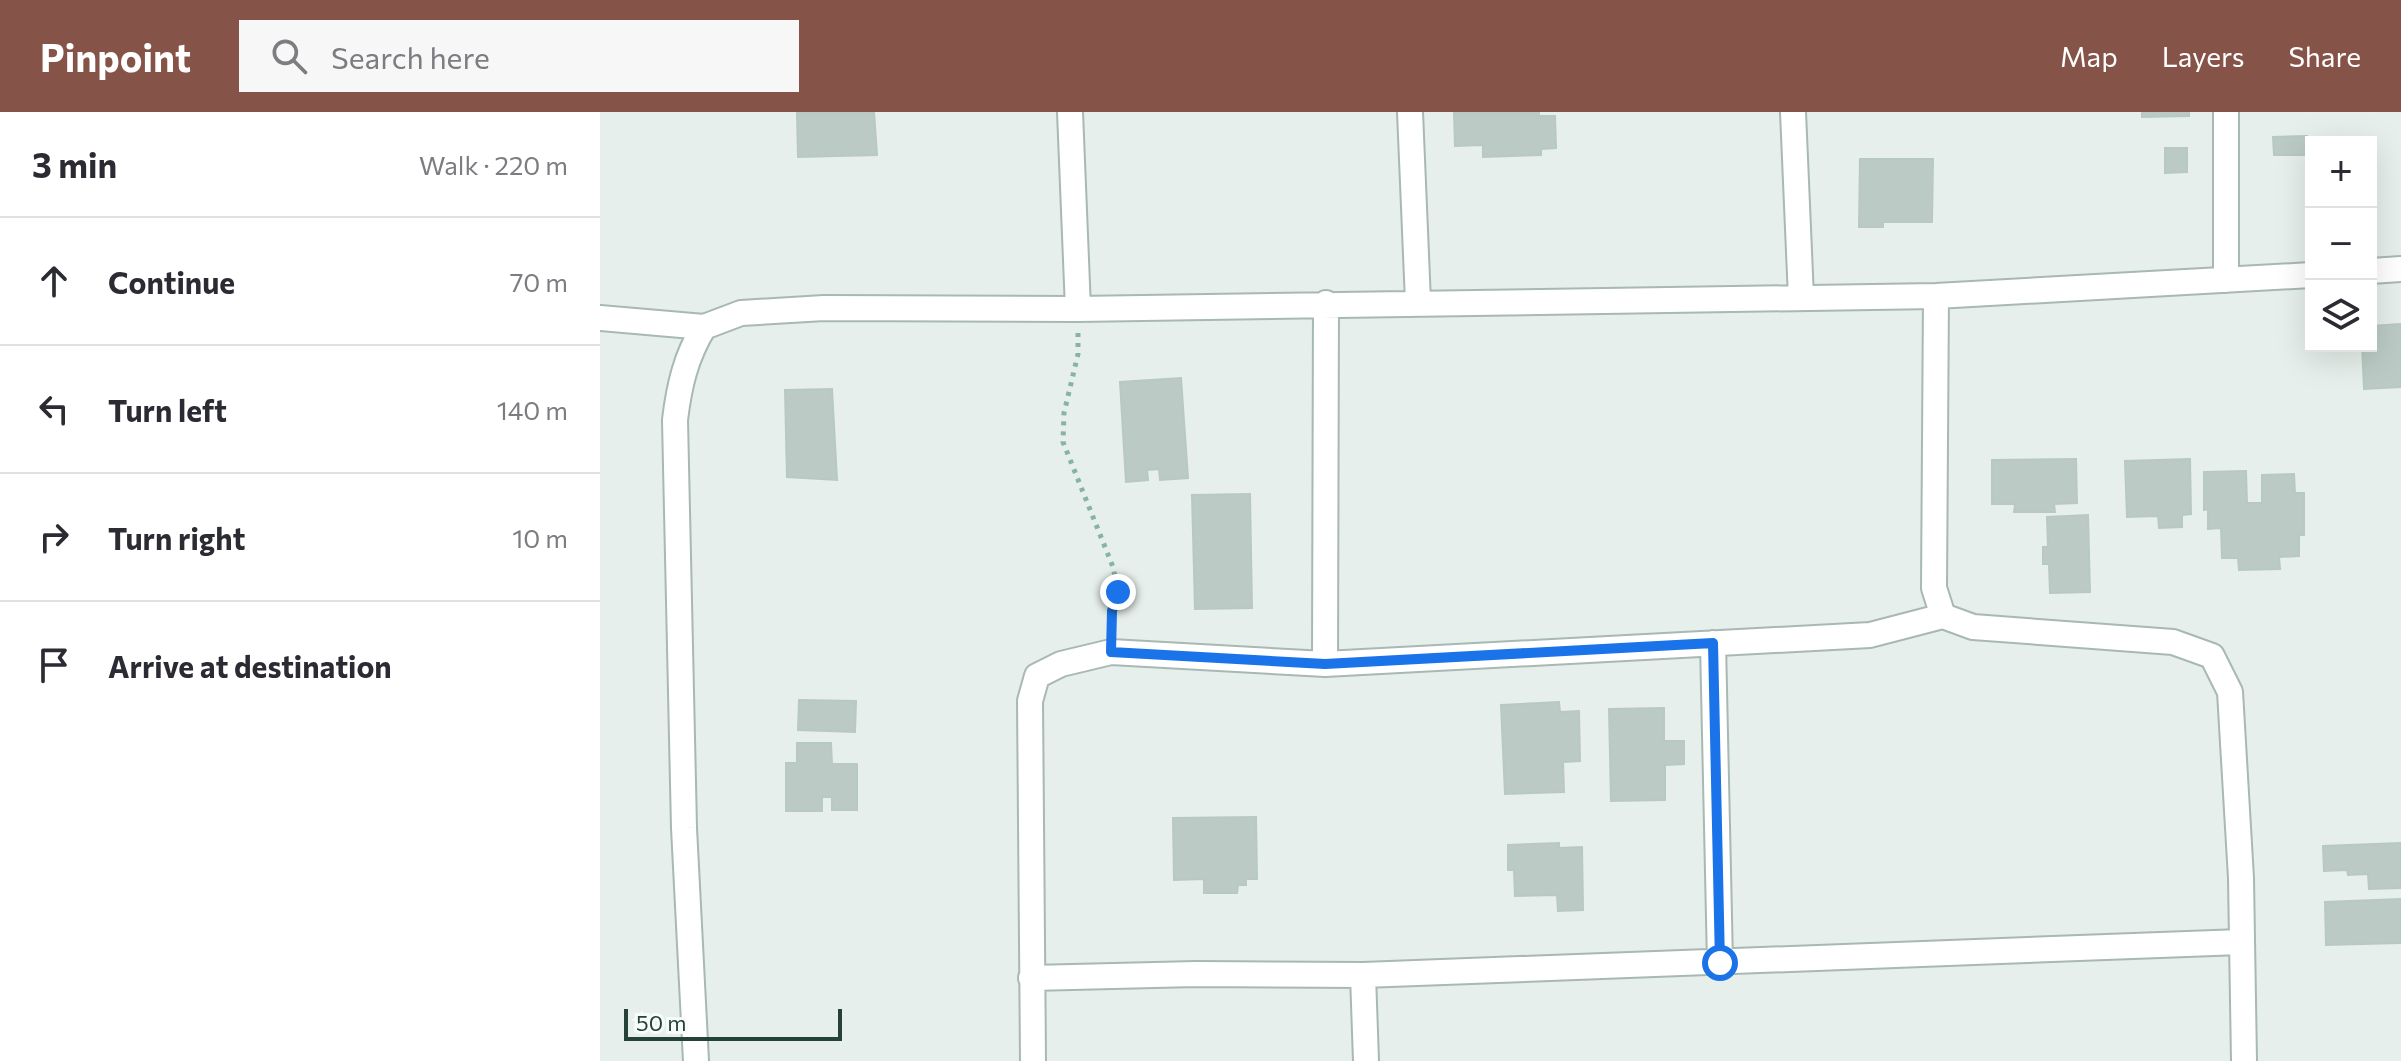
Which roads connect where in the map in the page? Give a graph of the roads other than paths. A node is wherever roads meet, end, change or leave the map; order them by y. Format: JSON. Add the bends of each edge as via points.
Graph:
{"nodes":[{"id":1,"x":1070,"y":112,"type":"edge"},
{"id":2,"x":1410,"y":112,"type":"edge"},
{"id":3,"x":1793,"y":112,"type":"edge"},
{"id":4,"x":2226,"y":112,"type":"edge"},
{"id":5,"x":2401,"y":269,"type":"edge"},
{"id":6,"x":2377,"y":271,"type":"edge"},
{"id":7,"x":2305,"y":275,"type":"edge"},
{"id":8,"x":2226,"y":280,"type":"junction"},
{"id":9,"x":1936,"y":296,"type":"junction"},
{"id":10,"x":1801,"y":298,"type":"junction"},
{"id":11,"x":1418,"y":302,"type":"junction"},
{"id":12,"x":1326,"y":303,"type":"junction"},
{"id":13,"x":1078,"y":309,"type":"junction"},
{"id":14,"x":600,"y":318,"type":"edge"},
{"id":15,"x":704,"y":327,"type":"junction"},
{"id":16,"x":1943,"y":616,"type":"junction"},
{"id":17,"x":1713,"y":643,"type":"junction"},
{"id":18,"x":1325,"y":664,"type":"junction"},
{"id":19,"x":2241,"y":942,"type":"junction"},
{"id":20,"x":1720,"y":963,"type":"junction"},
{"id":21,"x":1363,"y":975,"type":"junction"},
{"id":22,"x":1031,"y":978,"type":"junction"},
{"id":23,"x":696,"y":1061,"type":"edge"},
{"id":24,"x":1033,"y":1061,"type":"edge"},
{"id":25,"x":1366,"y":1061,"type":"edge"},
{"id":26,"x":2244,"y":1061,"type":"edge"}],
"edges":[{"from":1,"to":13,"type":"street"},
{"from":2,"to":11,"type":"street"},
{"from":3,"to":10,"type":"street"},
{"from":4,"to":8,"type":"street"},
{"from":5,"to":6,"type":"street"},
{"from":7,"to":8,"type":"street"},
{"from":8,"to":9,"type":"street"},
{"from":9,"to":10,"type":"street"},
{"from":9,"to":16,"type":"street","via":[[1934,588]]},
{"from":10,"to":11,"type":"street"},
{"from":11,"to":12,"type":"street"},
{"from":12,"to":13,"type":"street"},
{"from":12,"to":18,"type":"street"},
{"from":13,"to":15,"type":"street","via":[[824,308],[741,313]]},
{"from":14,"to":15,"type":"street"},
{"from":15,"to":23,"type":"street","via":[[691,349],[675,420],[684,828]]},
{"from":16,"to":17,"type":"street","via":[[1870,635]]},
{"from":16,"to":19,"type":"street","via":[[1973,627],[2173,642],[2212,656],[2230,692]]},
{"from":17,"to":18,"type":"street"},
{"from":17,"to":20,"type":"street"},
{"from":18,"to":22,"type":"street","via":[[1111,652],[1061,664],[1037,676],[1030,701]]},
{"from":19,"to":20,"type":"street"},
{"from":19,"to":26,"type":"street"},
{"from":20,"to":21,"type":"street"},
{"from":21,"to":22,"type":"street"},
{"from":21,"to":25,"type":"street"},
{"from":22,"to":24,"type":"street"}]}
